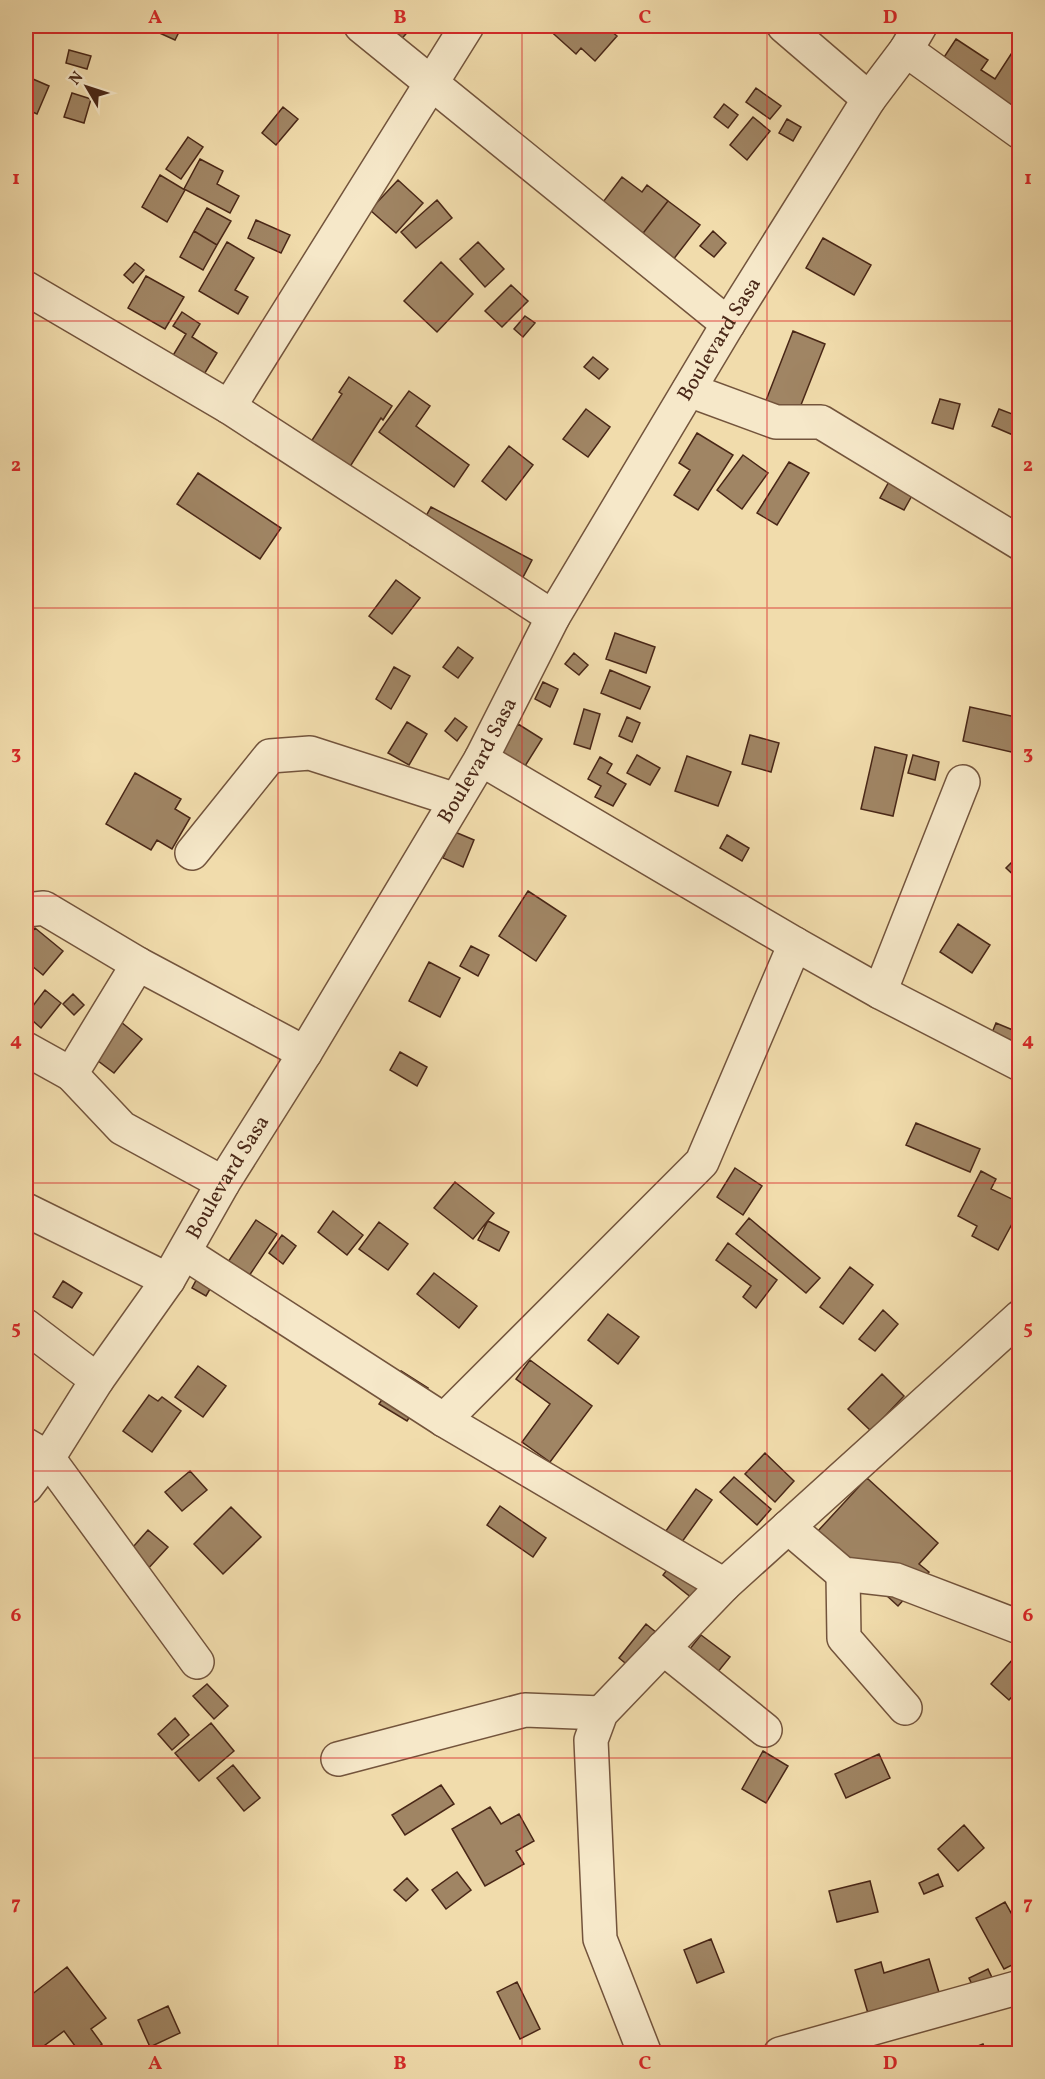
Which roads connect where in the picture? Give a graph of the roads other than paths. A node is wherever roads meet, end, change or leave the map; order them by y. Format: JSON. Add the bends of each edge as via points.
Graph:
{"nodes":[{"id":1,"x":361,"y":26,"type":"edge"},
{"id":2,"x":467,"y":26,"type":"edge"},
{"id":3,"x":784,"y":26,"type":"edge"},
{"id":4,"x":913,"y":38,"type":"edge"},
{"id":5,"x":431,"y":84,"type":"junction"},
{"id":6,"x":869,"y":99,"type":"junction"},
{"id":7,"x":1020,"y":132,"type":"edge"},
{"id":8,"x":26,"y":288,"type":"edge"},
{"id":9,"x":728,"y":324,"type":"junction"},
{"id":10,"x":689,"y":390,"type":"junction"},
{"id":11,"x":229,"y":407,"type":"junction"},
{"id":12,"x":1020,"y":543,"type":"edge"},
{"id":13,"x":553,"y":617,"type":"junction"},
{"id":14,"x":480,"y":759,"type":"junction"},
{"id":15,"x":963,"y":782,"type":"dead end"},
{"id":16,"x":456,"y":800,"type":"junction"},
{"id":17,"x":192,"y":853,"type":"dead end"},
{"id":18,"x":26,"y":910,"type":"edge"},
{"id":19,"x":795,"y":944,"type":"junction"},
{"id":20,"x":138,"y":964,"type":"junction"},
{"id":21,"x":880,"y":992,"type":"junction"},
{"id":22,"x":26,"y":1049,"type":"edge"},
{"id":23,"x":305,"y":1053,"type":"junction"},
{"id":24,"x":1020,"y":1064,"type":"edge"},
{"id":25,"x":71,"y":1074,"type":"junction"},
{"id":26,"x":223,"y":1184,"type":"junction"},
{"id":27,"x":26,"y":1210,"type":"edge"},
{"id":28,"x":177,"y":1267,"type":"junction"},
{"id":29,"x":1020,"y":1317,"type":"edge"},
{"id":30,"x":26,"y":1326,"type":"edge"},
{"id":31,"x":97,"y":1380,"type":"junction"},
{"id":32,"x":444,"y":1420,"type":"junction"},
{"id":33,"x":37,"y":1451,"type":"edge"},
{"id":34,"x":26,"y":1487,"type":"edge"},
{"id":35,"x":788,"y":1527,"type":"junction"},
{"id":36,"x":843,"y":1574,"type":"junction"},
{"id":37,"x":724,"y":1585,"type":"junction"},
{"id":38,"x":1019,"y":1627,"type":"edge"},
{"id":39,"x":663,"y":1648,"type":"junction"},
{"id":40,"x":197,"y":1662,"type":"dead end"},
{"id":41,"x":905,"y":1708,"type":"dead end"},
{"id":42,"x":601,"y":1713,"type":"junction"},
{"id":43,"x":765,"y":1730,"type":"dead end"},
{"id":44,"x":338,"y":1759,"type":"dead end"},
{"id":45,"x":1020,"y":1987,"type":"edge"},
{"id":46,"x":645,"y":2054,"type":"edge"},
{"id":47,"x":780,"y":2054,"type":"edge"}],
"edges":[{"from":1,"to":5,"type":"street"},
{"from":2,"to":5,"type":"street"},
{"from":3,"to":6,"type":"street"},
{"from":4,"to":6,"type":"street","name":"Boulevard Sasa"},
{"from":4,"to":7,"type":"street"},
{"from":5,"to":9,"type":"street"},
{"from":5,"to":11,"type":"street"},
{"from":6,"to":9,"type":"street","name":"Boulevard Sasa"},
{"from":8,"to":11,"type":"street"},
{"from":9,"to":10,"type":"street","name":"Boulevard Sasa"},
{"from":10,"to":12,"type":"street","via":[[776,422],[821,422]]},
{"from":10,"to":13,"type":"street","name":"Boulevard Sasa"},
{"from":11,"to":13,"type":"street"},
{"from":13,"to":14,"type":"street","name":"Boulevard Sasa"},
{"from":14,"to":16,"type":"street","name":"Boulevard Sasa"},
{"from":14,"to":19,"type":"street"},
{"from":15,"to":21,"type":"street"},
{"from":16,"to":17,"type":"street","via":[[310,753],[270,756]]},
{"from":16,"to":23,"type":"street","name":"Boulevard Sasa"},
{"from":18,"to":20,"type":"street","via":[[44,908]]},
{"from":19,"to":21,"type":"street"},
{"from":19,"to":32,"type":"street","via":[[702,1162]]},
{"from":20,"to":23,"type":"street"},
{"from":20,"to":25,"type":"street"},
{"from":21,"to":24,"type":"street"},
{"from":22,"to":25,"type":"street"},
{"from":23,"to":26,"type":"street","name":"Boulevard Sasa"},
{"from":25,"to":26,"type":"street","via":[[122,1128]]},
{"from":26,"to":28,"type":"street","name":"Boulevard Sasa"},
{"from":27,"to":28,"type":"street"},
{"from":28,"to":31,"type":"street","name":"Boulevard Sasa"},
{"from":28,"to":32,"type":"street"},
{"from":29,"to":35,"type":"street"},
{"from":30,"to":31,"type":"street"},
{"from":31,"to":33,"type":"street","name":"Boulevard Sasa"},
{"from":32,"to":37,"type":"street"},
{"from":33,"to":34,"type":"street","name":"Boulevard Sasa"},
{"from":33,"to":40,"type":"street"},
{"from":35,"to":36,"type":"street"},
{"from":35,"to":37,"type":"street"},
{"from":36,"to":38,"type":"street","via":[[896,1580]]},
{"from":36,"to":41,"type":"street","via":[[844,1638]]},
{"from":37,"to":39,"type":"street"},
{"from":39,"to":42,"type":"street"},
{"from":39,"to":43,"type":"street"},
{"from":42,"to":44,"type":"street","via":[[525,1710]]},
{"from":42,"to":46,"type":"street","via":[[591,1740],[600,1939]]},
{"from":45,"to":47,"type":"street"}]}
